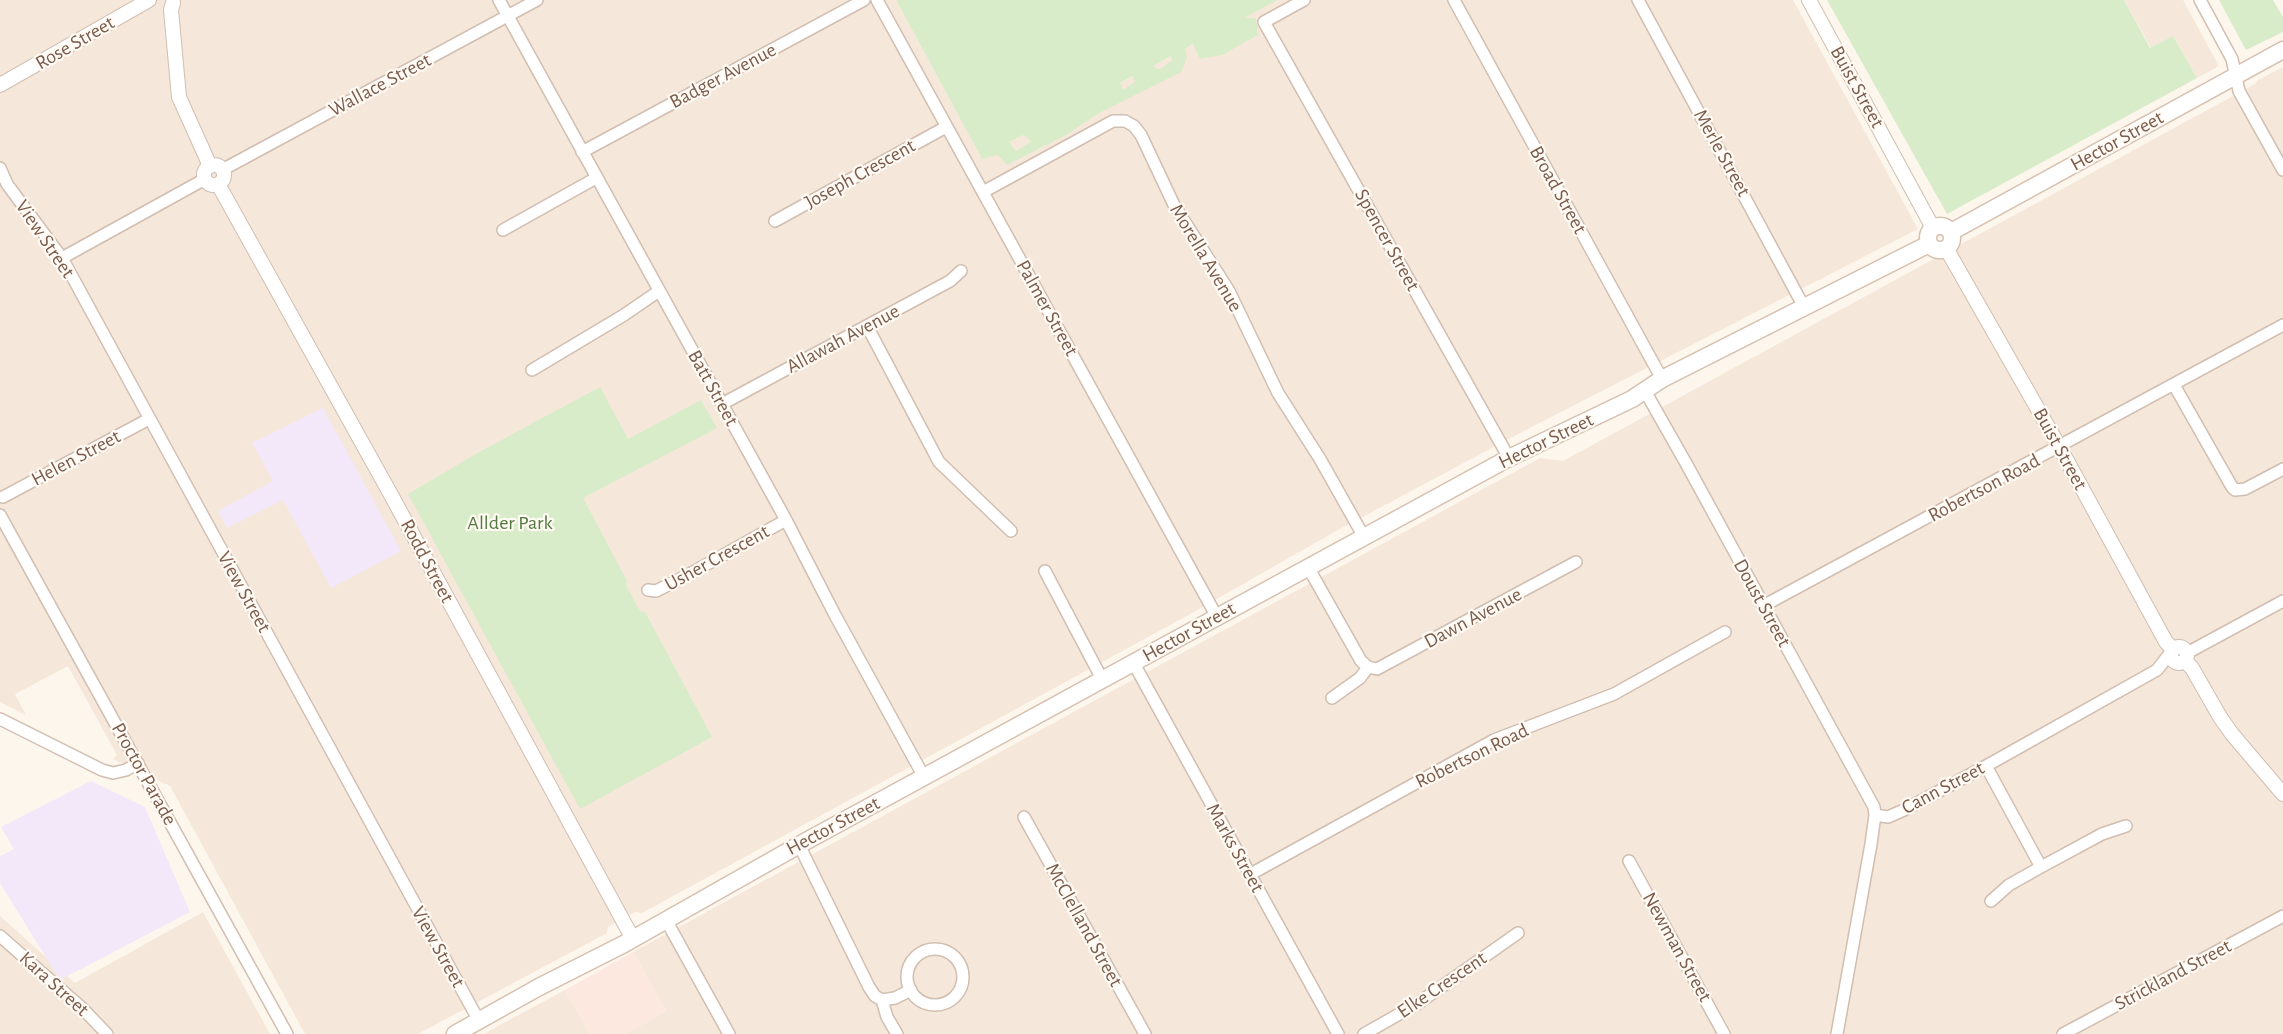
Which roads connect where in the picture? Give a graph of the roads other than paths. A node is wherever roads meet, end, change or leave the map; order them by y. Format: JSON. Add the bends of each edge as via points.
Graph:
{"nodes":[{"id":1,"x":149,"y":0,"type":"edge"},
{"id":2,"x":499,"y":0,"type":"edge"},
{"id":3,"x":537,"y":0,"type":"edge"},
{"id":4,"x":864,"y":0,"type":"edge"},
{"id":5,"x":877,"y":0,"type":"edge"},
{"id":6,"x":1304,"y":0,"type":"edge"},
{"id":7,"x":1454,"y":0,"type":"edge"},
{"id":8,"x":1638,"y":0,"type":"edge"},
{"id":9,"x":1809,"y":0,"type":"edge"},
{"id":10,"x":2200,"y":0,"type":"edge"},
{"id":11,"x":172,"y":1,"type":"edge"},
{"id":12,"x":508,"y":16,"type":"junction"},
{"id":13,"x":2283,"y":50,"type":"edge"},
{"id":14,"x":2236,"y":76,"type":"junction"},
{"id":15,"x":0,"y":85,"type":"edge"},
{"id":16,"x":946,"y":127,"type":"junction"},
{"id":17,"x":582,"y":152,"type":"junction"},
{"id":18,"x":0,"y":168,"type":"edge"},
{"id":19,"x":2283,"y":170,"type":"edge"},
{"id":20,"x":214,"y":175,"type":"junction"},
{"id":21,"x":596,"y":178,"type":"junction"},
{"id":22,"x":983,"y":192,"type":"junction"},
{"id":23,"x":774,"y":221,"type":"dead end"},
{"id":24,"x":1933,"y":228,"type":"junction"},
{"id":25,"x":503,"y":230,"type":"dead end"},
{"id":26,"x":1951,"y":232,"type":"junction"},
{"id":27,"x":1929,"y":244,"type":"junction"},
{"id":28,"x":1946,"y":248,"type":"junction"},
{"id":29,"x":62,"y":258,"type":"junction"},
{"id":30,"x":961,"y":271,"type":"dead end"},
{"id":31,"x":659,"y":291,"type":"junction"},
{"id":32,"x":1804,"y":307,"type":"junction"},
{"id":33,"x":2283,"y":325,"type":"edge"},
{"id":34,"x":867,"y":326,"type":"junction"},
{"id":35,"x":532,"y":370,"type":"dead end"},
{"id":36,"x":1662,"y":379,"type":"junction"},
{"id":37,"x":2174,"y":385,"type":"junction"},
{"id":38,"x":1645,"y":391,"type":"junction"},
{"id":39,"x":722,"y":404,"type":"junction"},
{"id":40,"x":150,"y":419,"type":"junction"},
{"id":41,"x":2060,"y":448,"type":"junction"},
{"id":42,"x":1510,"y":458,"type":"junction"},
{"id":43,"x":2283,"y":469,"type":"edge"},
{"id":44,"x":2,"y":494,"type":"edge"},
{"id":45,"x":0,"y":510,"type":"edge"},
{"id":46,"x":0,"y":515,"type":"edge"},
{"id":47,"x":786,"y":520,"type":"junction"},
{"id":48,"x":1010,"y":531,"type":"dead end"},
{"id":49,"x":1364,"y":537,"type":"junction"},
{"id":50,"x":1576,"y":562,"type":"dead end"},
{"id":51,"x":1308,"y":567,"type":"junction"},
{"id":52,"x":1045,"y":572,"type":"dead end"},
{"id":53,"x":648,"y":590,"type":"dead end"},
{"id":54,"x":2283,"y":601,"type":"edge"},
{"id":55,"x":1763,"y":606,"type":"junction"},
{"id":56,"x":1217,"y":617,"type":"junction"},
{"id":57,"x":1725,"y":632,"type":"dead end"},
{"id":58,"x":2172,"y":650,"type":"junction"},
{"id":59,"x":2186,"y":657,"type":"junction"},
{"id":60,"x":1133,"y":662,"type":"junction"},
{"id":61,"x":1368,"y":667,"type":"junction"},
{"id":62,"x":1102,"y":680,"type":"junction"},
{"id":63,"x":1332,"y":698,"type":"dead end"},
{"id":64,"x":0,"y":720,"type":"edge"},
{"id":65,"x":138,"y":763,"type":"junction"},
{"id":66,"x":1986,"y":766,"type":"junction"},
{"id":67,"x":924,"y":777,"type":"junction"},
{"id":68,"x":2278,"y":779,"type":"edge"},
{"id":69,"x":2283,"y":794,"type":"edge"},
{"id":70,"x":1875,"y":815,"type":"junction"},
{"id":71,"x":1024,"y":817,"type":"dead end"},
{"id":72,"x":2126,"y":826,"type":"dead end"},
{"id":73,"x":799,"y":845,"type":"junction"},
{"id":74,"x":1629,"y":861,"type":"dead end"},
{"id":75,"x":2041,"y":866,"type":"junction"},
{"id":76,"x":1250,"y":875,"type":"junction"},
{"id":77,"x":1991,"y":901,"type":"dead end"},
{"id":78,"x":2283,"y":916,"type":"edge"},
{"id":79,"x":666,"y":920,"type":"junction"},
{"id":80,"x":1518,"y":933,"type":"dead end"},
{"id":81,"x":0,"y":936,"type":"edge"},
{"id":82,"x":633,"y":939,"type":"junction"},
{"id":83,"x":911,"y":990,"type":"junction"},
{"id":84,"x":882,"y":1000,"type":"junction"},
{"id":85,"x":475,"y":1027,"type":"edge"},
{"id":86,"x":107,"y":1034,"type":"edge"},
{"id":87,"x":287,"y":1034,"type":"edge"},
{"id":88,"x":455,"y":1034,"type":"edge"},
{"id":89,"x":729,"y":1034,"type":"edge"},
{"id":90,"x":897,"y":1034,"type":"edge"},
{"id":91,"x":1145,"y":1034,"type":"edge"},
{"id":92,"x":1338,"y":1034,"type":"edge"},
{"id":93,"x":1364,"y":1034,"type":"edge"},
{"id":94,"x":1724,"y":1034,"type":"edge"},
{"id":95,"x":1837,"y":1034,"type":"edge"},
{"id":96,"x":2062,"y":1034,"type":"edge"}],
"edges":[{"from":1,"to":15,"type":"street","name":"Rose Street"},
{"from":2,"to":12,"type":"street","name":"Batt Street"},
{"from":3,"to":12,"type":"street","name":"Wallace Street"},
{"from":4,"to":17,"type":"street","name":"Badger Avenue"},
{"from":5,"to":16,"type":"street","name":"Palmer Street"},
{"from":6,"to":42,"type":"street","name":"Spencer Street","via":[[1264,22]]},
{"from":7,"to":36,"type":"street","name":"Broad Street"},
{"from":8,"to":32,"type":"street","name":"Merle Street"},
{"from":9,"to":24,"type":"street","name":"Buist Street"},
{"from":10,"to":14,"type":"street","via":[[2232,59]]},
{"from":11,"to":20,"type":"street","name":"Rodd Street","via":[[179,97]]},
{"from":12,"to":17,"type":"street","name":"Batt Street"},
{"from":12,"to":20,"type":"street","name":"Wallace Street"},
{"from":13,"to":14,"type":"main road","name":"Hector Street"},
{"from":14,"to":19,"type":"street","via":[[2239,91]]},
{"from":14,"to":26,"type":"main road","name":"Hector Street"},
{"from":16,"to":22,"type":"street","name":"Palmer Street"},
{"from":16,"to":23,"type":"street","name":"Joseph Crescent"},
{"from":17,"to":21,"type":"street","name":"Batt Street"},
{"from":18,"to":29,"type":"street","name":"View Street","via":[[7,184]]},
{"from":20,"to":29,"type":"street","name":"Wallace Street"},
{"from":20,"to":82,"type":"street","name":"Rodd Street"},
{"from":21,"to":25,"type":"street"},
{"from":21,"to":31,"type":"street","name":"Batt Street"},
{"from":22,"to":49,"type":"street","name":"Morella Avenue","via":[[1113,121],[1125,122],[1138,130],[1174,205],[1229,291],[1271,380]]},
{"from":22,"to":56,"type":"street","name":"Palmer Street"},
{"from":24,"to":26,"type":"main road","via":[[1941,226]]},
{"from":24,"to":27,"type":"main road","via":[[1928,233]]},
{"from":26,"to":28,"type":"main road","via":[[1952,240]]},
{"from":27,"to":28,"type":"main road","via":[[1935,249]]},
{"from":27,"to":32,"type":"main road","name":"Hector Street"},
{"from":28,"to":41,"type":"street","name":"Buist Street"},
{"from":29,"to":40,"type":"street","name":"View Street"},
{"from":30,"to":34,"type":"street","name":"Allawah Avenue","via":[[950,281]]},
{"from":31,"to":35,"type":"street"},
{"from":31,"to":39,"type":"street","name":"Batt Street"},
{"from":32,"to":36,"type":"main road","name":"Hector Street"},
{"from":33,"to":37,"type":"street","name":"Robertson Road"},
{"from":34,"to":39,"type":"street","name":"Allawah Avenue"},
{"from":34,"to":48,"type":"street","via":[[939,462]]},
{"from":36,"to":38,"type":"main road","name":"Hector Street"},
{"from":37,"to":41,"type":"street","name":"Robertson Road"},
{"from":37,"to":43,"type":"street","via":[[2232,487],[2245,489]]},
{"from":38,"to":42,"type":"main road","name":"Hector Street"},
{"from":38,"to":55,"type":"street","name":"Doust Street"},
{"from":39,"to":47,"type":"street","name":"Batt Street"},
{"from":40,"to":44,"type":"street","name":"Helen Street"},
{"from":40,"to":85,"type":"street","name":"View Street"},
{"from":41,"to":55,"type":"street","name":"Robertson Road"},
{"from":41,"to":58,"type":"street","name":"Buist Street"},
{"from":42,"to":49,"type":"main road","name":"Hector Street"},
{"from":44,"to":45,"type":"street","via":[[4,503]]},
{"from":46,"to":65,"type":"street","name":"Proctor Parade"},
{"from":47,"to":53,"type":"street","name":"Usher Crescent","via":[[686,576],[656,591]]},
{"from":47,"to":67,"type":"street","name":"Batt Street"},
{"from":49,"to":51,"type":"main road","name":"Hector Street"},
{"from":50,"to":61,"type":"street","name":"Dawn Avenue","via":[[1382,667]]},
{"from":51,"to":56,"type":"main road","name":"Hector Street"},
{"from":51,"to":61,"type":"street","via":[[1361,661]]},
{"from":52,"to":62,"type":"street"},
{"from":54,"to":59,"type":"street"},
{"from":55,"to":70,"type":"street","name":"Doust Street","via":[[1868,794]]},
{"from":56,"to":60,"type":"main road","name":"Hector Street"},
{"from":57,"to":76,"type":"street","name":"Robertson Road","via":[[1614,694],[1494,740]]},
{"from":58,"to":59,"type":"street","via":[[2183,647]]},
{"from":58,"to":66,"type":"street","name":"Cann Street","via":[[2157,670]]},
{"from":59,"to":68,"type":"street","via":[[2232,734]]},
{"from":60,"to":62,"type":"main road","name":"Hector Street"},
{"from":60,"to":76,"type":"street","name":"Marks Street"},
{"from":61,"to":63,"type":"street","via":[[1360,678]]},
{"from":62,"to":67,"type":"main road","name":"Hector Street"},
{"from":64,"to":65,"type":"street","via":[[102,770],[113,773]]},
{"from":65,"to":87,"type":"street","name":"Proctor Parade"},
{"from":66,"to":70,"type":"street","name":"Cann Street","via":[[1904,810],[1888,817]]},
{"from":66,"to":75,"type":"street"},
{"from":67,"to":73,"type":"main road","name":"Hector Street"},
{"from":68,"to":69,"type":"street"},
{"from":70,"to":95,"type":"street","name":"Cann Street"},
{"from":71,"to":91,"type":"street","name":"McClelland Street"},
{"from":72,"to":75,"type":"street","via":[[2102,834]]},
{"from":73,"to":79,"type":"main road","name":"Hector Street"},
{"from":73,"to":84,"type":"street","via":[[869,987]]},
{"from":74,"to":94,"type":"street","name":"Newman Street"},
{"from":75,"to":77,"type":"street","via":[[2009,884]]},
{"from":76,"to":92,"type":"street","name":"Marks Street"},
{"from":78,"to":96,"type":"street","name":"Strickland Street"},
{"from":79,"to":82,"type":"main road","name":"Hector Street"},
{"from":79,"to":89,"type":"street"},
{"from":80,"to":93,"type":"street","name":"Elke Crescent","via":[[1417,1004]]},
{"from":81,"to":86,"type":"street","name":"Kara Street"},
{"from":82,"to":85,"type":"main road","name":"Hector Street","via":[[539,987]]},
{"from":83,"to":83,"type":"street","via":[[908,972],[912,960],[922,952],[946,951],[959,964],[962,975],[960,988],[948,1001],[930,1004]]},
{"from":83,"to":84,"type":"street"},
{"from":84,"to":90,"type":"street"},
{"from":85,"to":88,"type":"main road","name":"Hector Street"}]}
